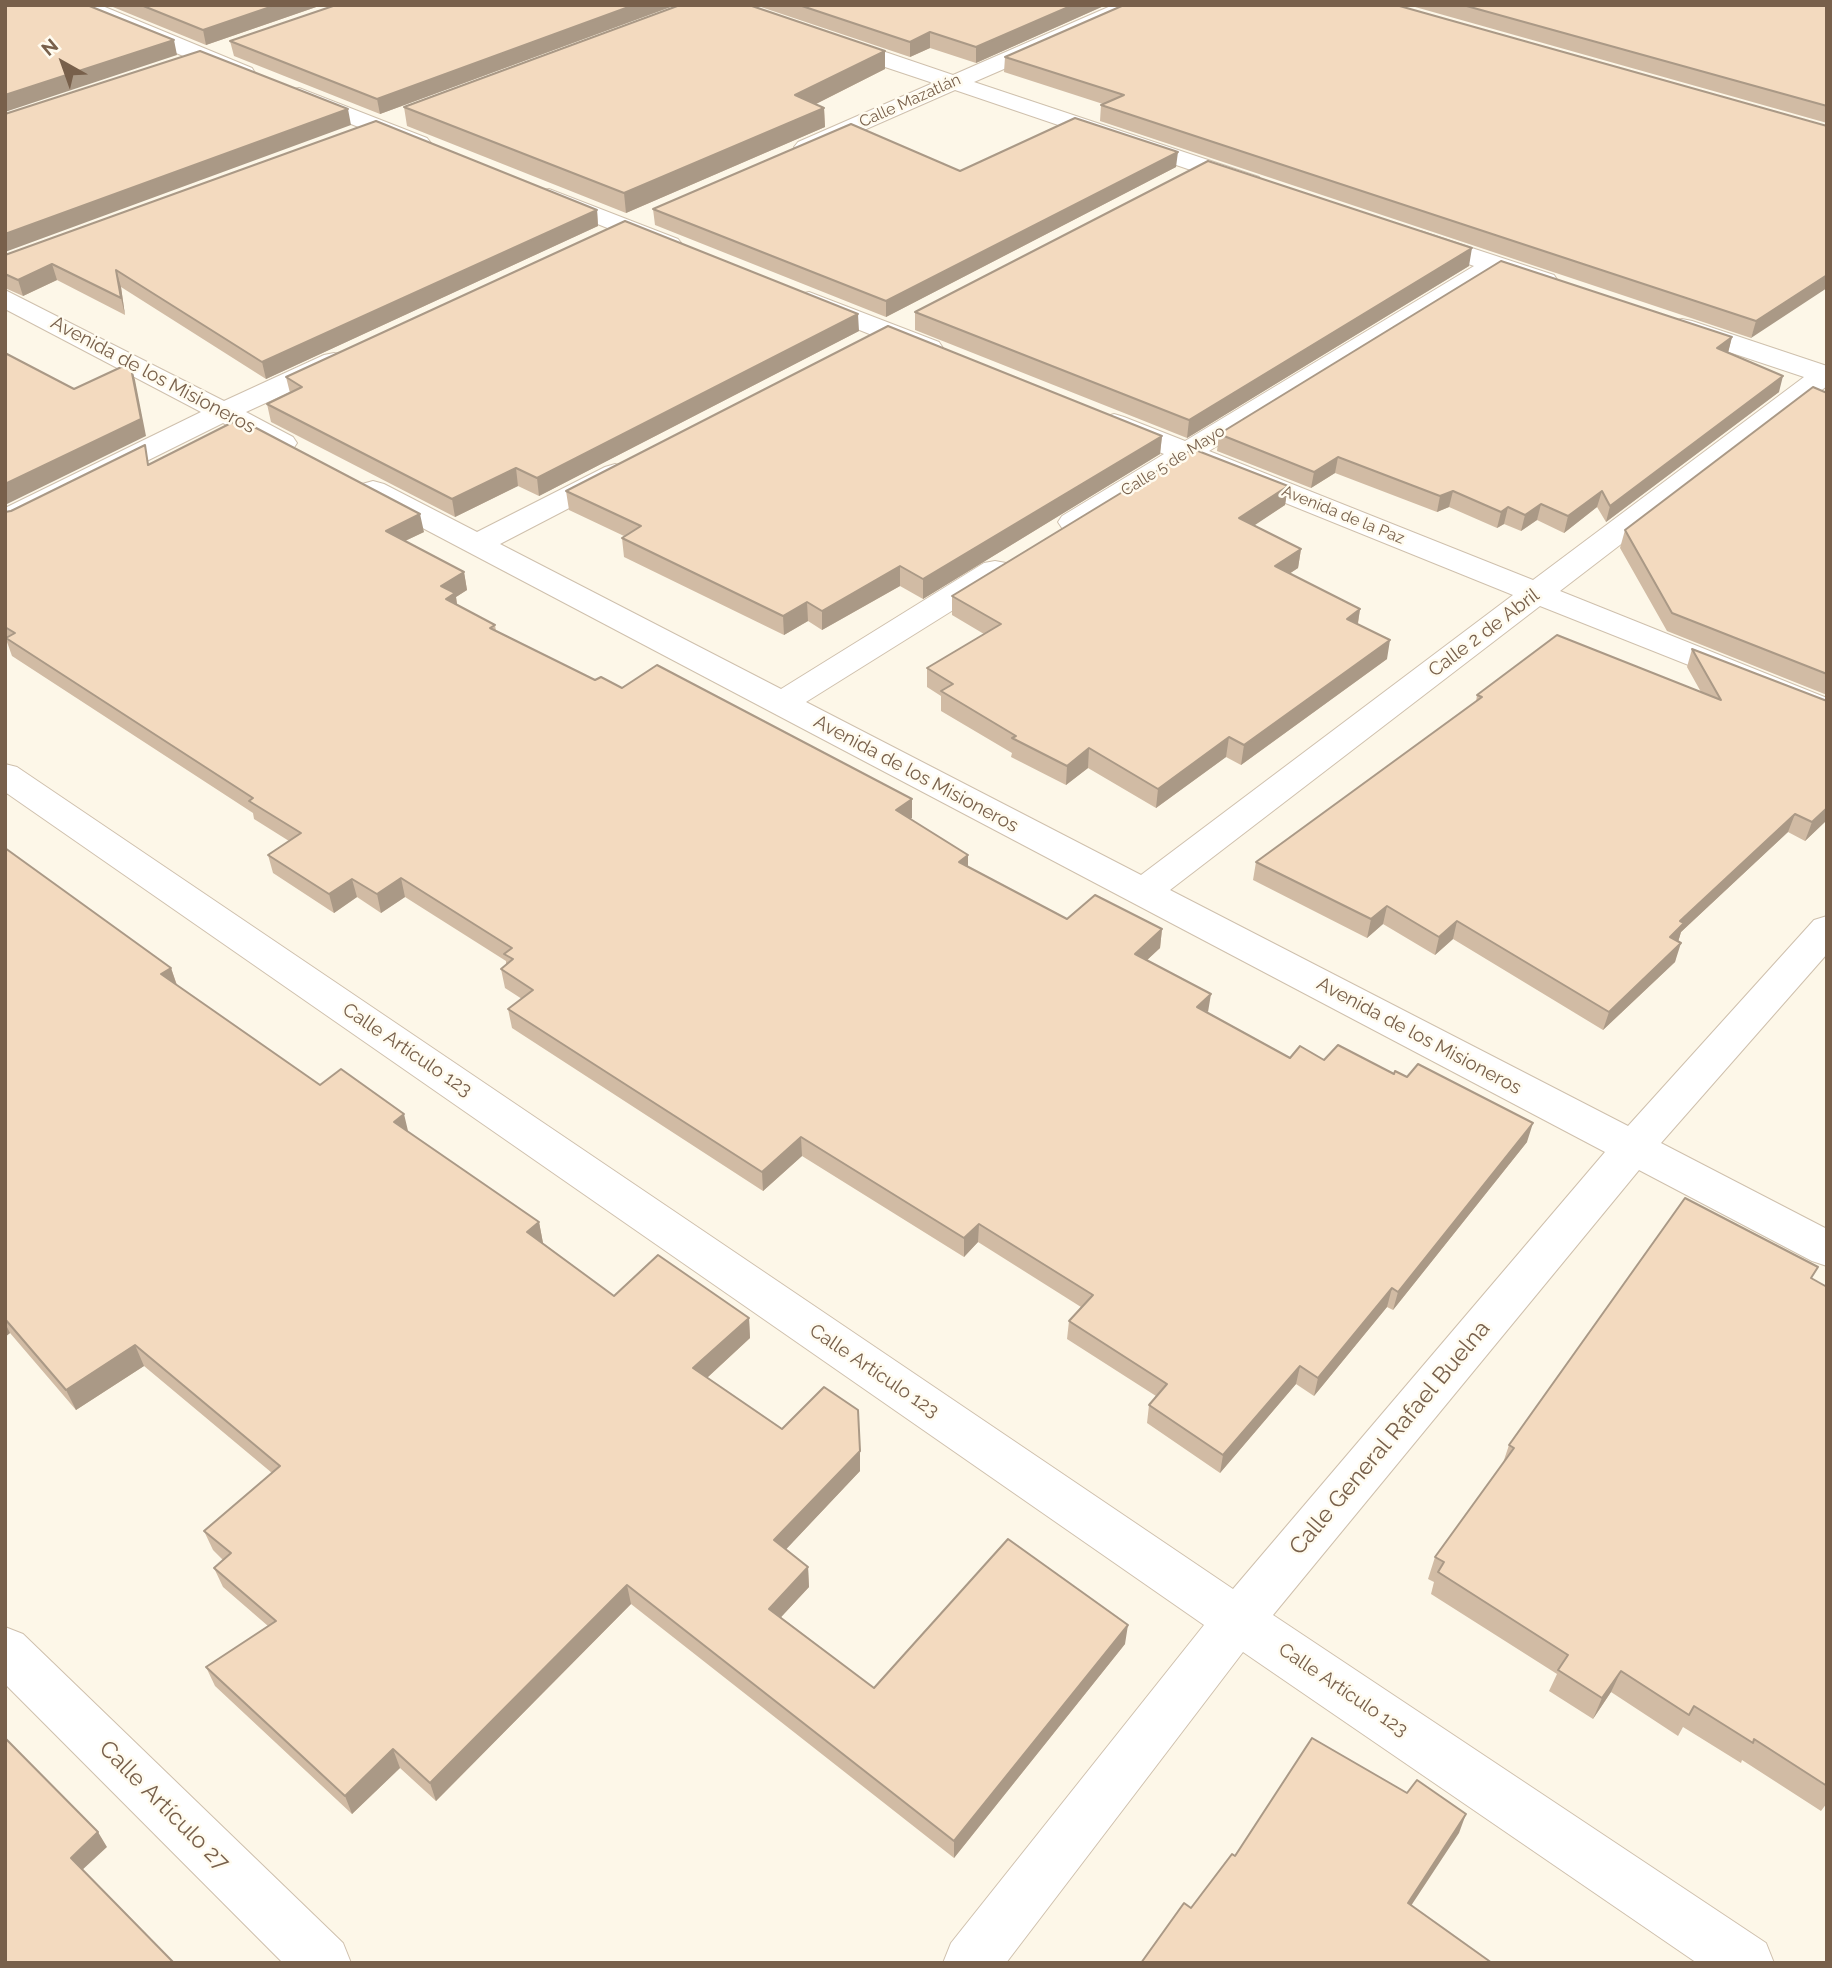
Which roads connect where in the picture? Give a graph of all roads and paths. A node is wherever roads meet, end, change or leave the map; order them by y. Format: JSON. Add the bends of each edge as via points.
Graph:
{"nodes":[{"id":1,"x":81,"y":5,"type":"edge"},
{"id":2,"x":1132,"y":5,"type":"edge"},
{"id":3,"x":813,"y":35,"type":"edge"},
{"id":4,"x":242,"y":44,"type":"edge"},
{"id":5,"x":205,"y":57,"type":"junction"},
{"id":6,"x":167,"y":69,"type":"edge"},
{"id":7,"x":952,"y":82,"type":"junction"},
{"id":8,"x":404,"y":117,"type":"edge"},
{"id":9,"x":378,"y":127,"type":"junction"},
{"id":10,"x":353,"y":137,"type":"edge"},
{"id":11,"x":443,"y":153,"type":"edge"},
{"id":12,"x":789,"y":154,"type":"edge"},
{"id":13,"x":1204,"y":166,"type":"junction"},
{"id":14,"x":521,"y":184,"type":"edge"},
{"id":15,"x":1167,"y":186,"type":"edge"},
{"id":16,"x":1270,"y":189,"type":"edge"},
{"id":17,"x":650,"y":215,"type":"dead end"},
{"id":18,"x":625,"y":226,"type":"junction"},
{"id":19,"x":1403,"y":233,"type":"edge"},
{"id":20,"x":600,"y":237,"type":"edge"},
{"id":21,"x":687,"y":251,"type":"edge"},
{"id":22,"x":1495,"y":264,"type":"junction"},
{"id":23,"x":1561,"y":286,"type":"edge"},
{"id":24,"x":787,"y":291,"type":"edge"},
{"id":25,"x":5,"y":298,"type":"edge"},
{"id":26,"x":924,"y":313,"type":"edge"},
{"id":27,"x":1654,"y":317,"type":"edge"},
{"id":28,"x":875,"y":338,"type":"junction"},
{"id":29,"x":361,"y":348,"type":"edge"},
{"id":30,"x":950,"y":357,"type":"edge"},
{"id":31,"x":1826,"y":375,"type":"edge"},
{"id":32,"x":223,"y":412,"type":"junction"},
{"id":33,"x":1087,"y":412,"type":"edge"},
{"id":34,"x":1187,"y":452,"type":"junction"},
{"id":35,"x":307,"y":456,"type":"edge"},
{"id":36,"x":633,"y":463,"type":"edge"},
{"id":37,"x":344,"y":475,"type":"edge"},
{"id":38,"x":5,"y":520,"type":"edge"},
{"id":39,"x":476,"y":544,"type":"junction"},
{"id":40,"x":1536,"y":593,"type":"junction"},
{"id":41,"x":781,"y":703,"type":"junction"},
{"id":42,"x":1827,"y":710,"type":"edge"},
{"id":43,"x":5,"y":775,"type":"edge"},
{"id":44,"x":1143,"y":892,"type":"junction"},
{"id":45,"x":1827,"y":929,"type":"edge"},
{"id":46,"x":1633,"y":1148,"type":"junction"},
{"id":47,"x":1827,"y":1249,"type":"edge"},
{"id":48,"x":1238,"y":1620,"type":"junction"},
{"id":49,"x":5,"y":1650,"type":"edge"},
{"id":50,"x":323,"y":1963,"type":"edge"},
{"id":51,"x":971,"y":1963,"type":"edge"},
{"id":52,"x":1746,"y":1963,"type":"edge"}],
"edges":[{"from":1,"to":5,"type":"street"},
{"from":2,"to":7,"type":"street","name":"Calle Mazatlán"},
{"from":3,"to":7,"type":"street"},
{"from":4,"to":5,"type":"street"},
{"from":5,"to":6,"type":"street"},
{"from":5,"to":9,"type":"street"},
{"from":7,"to":12,"type":"street","name":"Calle Mazatlán"},
{"from":7,"to":13,"type":"street"},
{"from":8,"to":9,"type":"street"},
{"from":9,"to":10,"type":"street"},
{"from":9,"to":11,"type":"street"},
{"from":13,"to":15,"type":"street"},
{"from":13,"to":16,"type":"street"},
{"from":14,"to":18,"type":"street"},
{"from":17,"to":18,"type":"street"},
{"from":18,"to":20,"type":"street"},
{"from":18,"to":21,"type":"street"},
{"from":19,"to":22,"type":"street"},
{"from":22,"to":23,"type":"street"},
{"from":22,"to":34,"type":"street","name":"Calle 5 de Mayo"},
{"from":24,"to":28,"type":"street"},
{"from":25,"to":32,"type":"street","name":"Avenida de los Misioneros"},
{"from":26,"to":28,"type":"street"},
{"from":27,"to":31,"type":"street"},
{"from":28,"to":30,"type":"street"},
{"from":29,"to":32,"type":"street"},
{"from":31,"to":40,"type":"street","name":"Calle 2 de Abril"},
{"from":32,"to":35,"type":"street","name":"Avenida de los Misioneros"},
{"from":32,"to":38,"type":"street"},
{"from":33,"to":34,"type":"street","name":"Avenida de la Paz"},
{"from":34,"to":40,"type":"street","name":"Avenida de la Paz"},
{"from":34,"to":41,"type":"street","name":"Calle 5 de Mayo"},
{"from":36,"to":39,"type":"street"},
{"from":37,"to":39,"type":"street","name":"Avenida de los Misioneros"},
{"from":39,"to":41,"type":"street","name":"Avenida de los Misioneros"},
{"from":40,"to":42,"type":"street","name":"Avenida de la Paz"},
{"from":40,"to":44,"type":"street","name":"Calle 2 de Abril"},
{"from":41,"to":44,"type":"street","name":"Avenida de los Misioneros"},
{"from":43,"to":48,"type":"street","name":"Calle Artículo 123"},
{"from":44,"to":46,"type":"street","name":"Avenida de los Misioneros"},
{"from":45,"to":46,"type":"street","name":"Calle General Rafael Buelna"},
{"from":46,"to":47,"type":"street","name":"Avenida de los Misioneros"},
{"from":46,"to":48,"type":"street","name":"Calle General Rafael Buelna"},
{"from":48,"to":51,"type":"street","name":"Calle General Rafael Buelna"},
{"from":48,"to":52,"type":"street","name":"Calle Artículo 123"},
{"from":49,"to":50,"type":"street","name":"Calle Artículo 27"}]}
